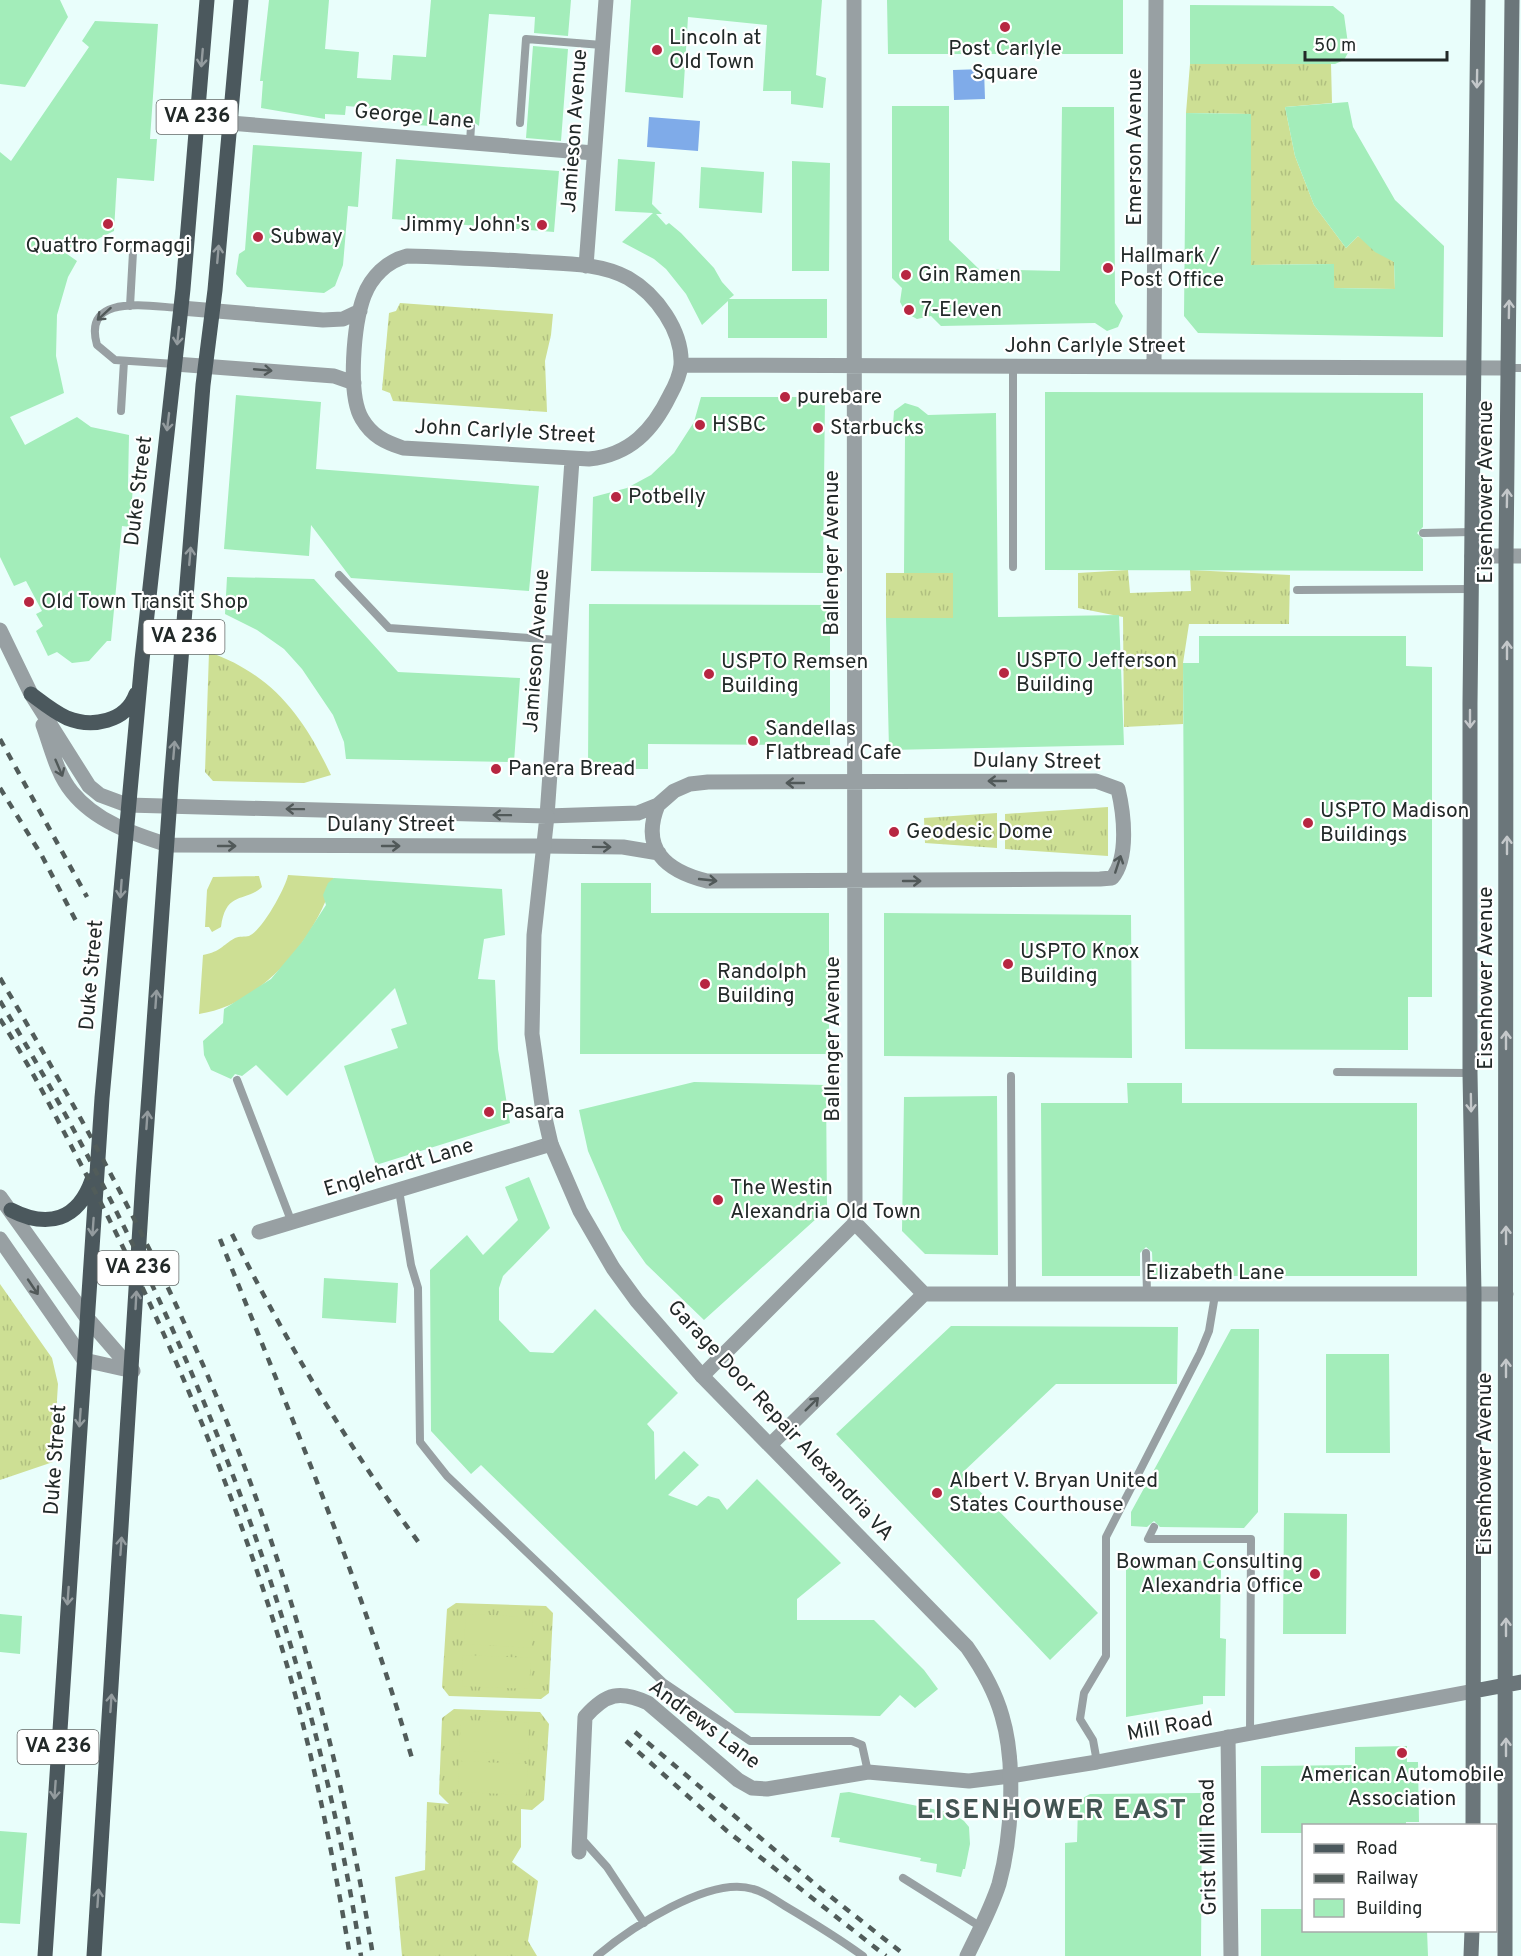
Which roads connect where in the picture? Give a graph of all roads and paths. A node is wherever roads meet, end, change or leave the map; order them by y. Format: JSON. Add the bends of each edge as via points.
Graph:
{"nodes":[{"id":1,"x":207,"y":0,"type":"edge"},
{"id":2,"x":240,"y":0,"type":"edge"},
{"id":3,"x":606,"y":0,"type":"edge"},
{"id":4,"x":854,"y":0,"type":"edge"},
{"id":5,"x":1156,"y":0,"type":"edge"},
{"id":6,"x":1478,"y":0,"type":"edge"},
{"id":7,"x":1512,"y":0,"type":"edge"},
{"id":8,"x":602,"y":45,"type":"junction"},
{"id":9,"x":230,"y":123,"type":"junction"},
{"id":10,"x":520,"y":123,"type":"dead end"},
{"id":11,"x":471,"y":126,"type":"dead end"},
{"id":12,"x":470,"y":143,"type":"junction"},
{"id":13,"x":594,"y":153,"type":"junction"},
{"id":14,"x":134,"y":252,"type":"dead end"},
{"id":15,"x":586,"y":266,"type":"junction"},
{"id":16,"x":130,"y":306,"type":"junction"},
{"id":17,"x":181,"y":308,"type":"junction"},
{"id":18,"x":360,"y":311,"type":"junction"},
{"id":19,"x":212,"y":312,"type":"junction"},
{"id":20,"x":124,"y":361,"type":"junction"},
{"id":21,"x":175,"y":364,"type":"junction"},
{"id":22,"x":681,"y":365,"type":"junction"},
{"id":23,"x":205,"y":366,"type":"junction"},
{"id":24,"x":854,"y":366,"type":"junction"},
{"id":25,"x":1013,"y":366,"type":"junction"},
{"id":26,"x":1154,"y":367,"type":"junction"},
{"id":27,"x":1473,"y":368,"type":"junction"},
{"id":28,"x":1515,"y":368,"type":"edge"},
{"id":29,"x":354,"y":383,"type":"junction"},
{"id":30,"x":121,"y":411,"type":"dead end"},
{"id":31,"x":572,"y":460,"type":"junction"},
{"id":32,"x":1472,"y":532,"type":"junction"},
{"id":33,"x":1423,"y":533,"type":"dead end"},
{"id":34,"x":1472,"y":556,"type":"junction"},
{"id":35,"x":1514,"y":556,"type":"edge"},
{"id":36,"x":1013,"y":567,"type":"dead end"},
{"id":37,"x":339,"y":575,"type":"dead end"},
{"id":38,"x":1471,"y":589,"type":"junction"},
{"id":39,"x":1297,"y":590,"type":"dead end"},
{"id":40,"x":0,"y":630,"type":"edge"},
{"id":41,"x":559,"y":640,"type":"junction"},
{"id":42,"x":4,"y":642,"type":"edge"},
{"id":43,"x":139,"y":686,"type":"junction"},
{"id":44,"x":31,"y":694,"type":"junction"},
{"id":45,"x":853,"y":783,"type":"junction"},
{"id":46,"x":127,"y":805,"type":"junction"},
{"id":47,"x":658,"y":805,"type":"junction"},
{"id":48,"x":170,"y":808,"type":"junction"},
{"id":49,"x":546,"y":816,"type":"junction"},
{"id":50,"x":125,"y":830,"type":"junction"},
{"id":51,"x":168,"y":844,"type":"junction"},
{"id":52,"x":543,"y":846,"type":"junction"},
{"id":53,"x":659,"y":853,"type":"junction"},
{"id":54,"x":854,"y":881,"type":"junction"},
{"id":55,"x":1337,"y":1072,"type":"dead end"},
{"id":56,"x":1470,"y":1073,"type":"junction"},
{"id":57,"x":1011,"y":1076,"type":"dead end"},
{"id":58,"x":237,"y":1080,"type":"dead end"},
{"id":59,"x":551,"y":1144,"type":"junction"},
{"id":60,"x":99,"y":1148,"type":"junction"},
{"id":61,"x":399,"y":1190,"type":"junction"},
{"id":62,"x":0,"y":1197,"type":"edge"},
{"id":63,"x":11,"y":1210,"type":"junction"},
{"id":64,"x":291,"y":1222,"type":"junction"},
{"id":65,"x":855,"y":1223,"type":"junction"},
{"id":66,"x":259,"y":1232,"type":"dead end"},
{"id":67,"x":0,"y":1239,"type":"edge"},
{"id":68,"x":1146,"y":1253,"type":"dead end"},
{"id":69,"x":924,"y":1294,"type":"junction"},
{"id":70,"x":1147,"y":1294,"type":"junction"},
{"id":71,"x":1474,"y":1294,"type":"junction"},
{"id":72,"x":1506,"y":1294,"type":"junction"},
{"id":73,"x":1012,"y":1295,"type":"junction"},
{"id":74,"x":1215,"y":1295,"type":"junction"},
{"id":75,"x":87,"y":1318,"type":"junction"},
{"id":76,"x":84,"y":1360,"type":"junction"},
{"id":77,"x":133,"y":1365,"type":"junction"},
{"id":78,"x":702,"y":1376,"type":"junction"},
{"id":79,"x":770,"y":1445,"type":"junction"},
{"id":80,"x":1154,"y":1527,"type":"dead end"},
{"id":81,"x":1513,"y":1684,"type":"edge"},
{"id":82,"x":1474,"y":1691,"type":"junction"},
{"id":83,"x":1250,"y":1734,"type":"junction"},
{"id":84,"x":1228,"y":1737,"type":"junction"},
{"id":85,"x":1097,"y":1762,"type":"junction"},
{"id":86,"x":868,"y":1772,"type":"junction"},
{"id":87,"x":1010,"y":1776,"type":"junction"},
{"id":88,"x":1473,"y":1824,"type":"edge"},
{"id":89,"x":580,"y":1836,"type":"junction"},
{"id":90,"x":579,"y":1852,"type":"dead end"},
{"id":91,"x":903,"y":1878,"type":"dead end"},
{"id":92,"x":644,"y":1923,"type":"junction"},
{"id":93,"x":981,"y":1927,"type":"junction"},
{"id":94,"x":1472,"y":1932,"type":"edge"},
{"id":95,"x":45,"y":1956,"type":"edge"},
{"id":96,"x":94,"y":1956,"type":"edge"},
{"id":97,"x":597,"y":1956,"type":"edge"},
{"id":98,"x":862,"y":1956,"type":"edge"},
{"id":99,"x":967,"y":1956,"type":"edge"},
{"id":100,"x":1231,"y":1956,"type":"edge"},
{"id":101,"x":1471,"y":1956,"type":"edge"},
{"id":102,"x":1504,"y":1956,"type":"edge"}],
"edges":[{"from":1,"to":17,"type":"main road","name":"Duke Street","number":"VA 236","one_way":true},
{"from":2,"to":9,"type":"main road","number":"VA 236"},
{"from":3,"to":8,"type":"street","name":"Jamieson Avenue"},
{"from":4,"to":24,"type":"street","name":"Ballenger Avenue"},
{"from":5,"to":26,"type":"street","name":"Emerson Avenue"},
{"from":6,"to":27,"type":"main road","name":"Eisenhower Avenue","one_way":true},
{"from":28,"to":7,"type":"main road","name":"Eisenhower Avenue","one_way":true},
{"from":8,"to":10,"type":"lane","via":[[526,39]]},
{"from":8,"to":13,"type":"street","name":"Jamieson Avenue"},
{"from":9,"to":12,"type":"street","name":"George Lane"},
{"from":19,"to":9,"type":"main road","number":"VA 236","one_way":true},
{"from":11,"to":12,"type":"lane"},
{"from":12,"to":13,"type":"street","name":"George Lane"},
{"from":13,"to":15,"type":"street","name":"Jamieson Avenue"},
{"from":14,"to":16,"type":"lane"},
{"from":15,"to":18,"type":"street","name":"John Carlyle Street","via":[[406,256],[383,268],[364,295]]},
{"from":15,"to":22,"type":"street","name":"John Carlyle Street","via":[[628,278],[650,294],[673,331]]},
{"from":16,"to":17,"type":"lane"},
{"from":16,"to":20,"type":"lane","one_way":true,"via":[[111,308],[98,317],[95,325],[97,345],[107,355]]},
{"from":17,"to":19,"type":"street"},
{"from":17,"to":21,"type":"main road","name":"Duke Street","number":"VA 236","one_way":true},
{"from":18,"to":19,"type":"street","via":[[343,319],[323,320]]},
{"from":18,"to":29,"type":"street","name":"John Carlyle Street"},
{"from":19,"to":23,"type":"main road","number":"VA 236"},
{"from":20,"to":21,"type":"lane"},
{"from":20,"to":30,"type":"lane"},
{"from":21,"to":23,"type":"street"},
{"from":21,"to":43,"type":"main road","name":"Duke Street","number":"VA 236","one_way":true},
{"from":22,"to":24,"type":"street","name":"John Carlyle Street"},
{"from":22,"to":31,"type":"street","name":"John Carlyle Street","via":[[664,407],[639,440],[612,456]]},
{"from":23,"to":29,"type":"street","one_way":true,"via":[[334,376]]},
{"from":48,"to":23,"type":"main road","number":"VA 236","one_way":true},
{"from":24,"to":25,"type":"street","name":"John Carlyle Street"},
{"from":24,"to":45,"type":"street","name":"Ballenger Avenue"},
{"from":25,"to":26,"type":"street","name":"John Carlyle Street"},
{"from":25,"to":36,"type":"lane"},
{"from":26,"to":27,"type":"street","name":"John Carlyle Street"},
{"from":27,"to":28,"type":"street","name":"John Carlyle Street"},
{"from":27,"to":32,"type":"main road","name":"Eisenhower Avenue"},
{"from":35,"to":28,"type":"main road","name":"Eisenhower Avenue","one_way":true},
{"from":29,"to":31,"type":"street","name":"John Carlyle Street","via":[[354,400],[362,420],[384,442],[403,448]]},
{"from":31,"to":41,"type":"street","name":"Jamieson Avenue"},
{"from":32,"to":33,"type":"lane"},
{"from":32,"to":34,"type":"main road","name":"Eisenhower Avenue"},
{"from":34,"to":35,"type":"street"},
{"from":34,"to":38,"type":"main road","name":"Eisenhower Avenue"},
{"from":72,"to":35,"type":"main road","name":"Eisenhower Avenue","one_way":true},
{"from":37,"to":41,"type":"lane","via":[[389,628]]},
{"from":38,"to":39,"type":"lane"},
{"from":38,"to":56,"type":"main road","name":"Eisenhower Avenue","one_way":true},
{"from":40,"to":42,"type":"street"},
{"from":41,"to":49,"type":"street","name":"Jamieson Avenue"},
{"from":42,"to":44,"type":"street"},
{"from":43,"to":44,"type":"main road","via":[[125,712],[114,719],[94,722],[69,719]]},
{"from":43,"to":46,"type":"main road","name":"Duke Street","number":"VA 236"},
{"from":44,"to":46,"type":"street","name":"Dulany Street","via":[[89,786],[100,795]]},
{"from":44,"to":50,"type":"street","name":"Dulany Street","one_way":true,"via":[[61,774],[73,793]]},
{"from":45,"to":47,"type":"street","name":"Dulany Street","one_way":true,"via":[[690,784]]},
{"from":45,"to":54,"type":"street","name":"Ballenger Avenue"},
{"from":54,"to":45,"type":"street","name":"Dulany Street","one_way":true,"via":[[1112,878],[1122,857],[1121,803],[1118,789],[1109,784]]},
{"from":46,"to":48,"type":"street","name":"Dulany Street"},
{"from":46,"to":50,"type":"main road","name":"Duke Street","number":"VA 236"},
{"from":47,"to":49,"type":"street","name":"Dulany Street","via":[[638,813]]},
{"from":47,"to":53,"type":"street","via":[[651,832]]},
{"from":49,"to":48,"type":"street","name":"Dulany Street","one_way":true},
{"from":48,"to":51,"type":"main road","number":"VA 236"},
{"from":49,"to":52,"type":"street","name":"Jamieson Avenue"},
{"from":50,"to":51,"type":"street","name":"Dulany Street"},
{"from":50,"to":60,"type":"main road","name":"Duke Street","number":"VA 236","one_way":true},
{"from":51,"to":52,"type":"street","name":"Dulany Street","one_way":true},
{"from":77,"to":51,"type":"main road","number":"VA 236","one_way":true},
{"from":52,"to":53,"type":"street","name":"Dulany Street","one_way":true,"via":[[623,847]]},
{"from":52,"to":59,"type":"street","name":"Garage Door Repair Alexandria VA","via":[[530,1005],[535,1060]]},
{"from":53,"to":54,"type":"street","name":"Dulany Street","one_way":true,"via":[[665,863],[682,875],[707,880]]},
{"from":54,"to":65,"type":"street","name":"Ballenger Avenue"},
{"from":55,"to":56,"type":"lane"},
{"from":56,"to":71,"type":"main road","name":"Eisenhower Avenue","one_way":true},
{"from":57,"to":73,"type":"lane"},
{"from":58,"to":64,"type":"lane"},
{"from":59,"to":61,"type":"street","name":"Englehardt Lane"},
{"from":59,"to":78,"type":"street","name":"Garage Door Repair Alexandria VA","via":[[580,1211],[613,1268]]},
{"from":60,"to":63,"type":"main road","via":[[86,1197],[75,1211],[62,1217],[35,1219]]},
{"from":60,"to":75,"type":"main road","name":"Duke Street","number":"VA 236","one_way":true},
{"from":61,"to":64,"type":"street","name":"Englehardt Lane"},
{"from":61,"to":86,"type":"lane","via":[[418,1288],[420,1442],[447,1476],[663,1682],[736,1734],[750,1741],[852,1741],[862,1746]]},
{"from":62,"to":63,"type":"street"},
{"from":63,"to":75,"type":"street"},
{"from":64,"to":66,"type":"street","name":"Englehardt Lane"},
{"from":65,"to":69,"type":"street"},
{"from":65,"to":78,"type":"street"},
{"from":67,"to":76,"type":"street","one_way":true},
{"from":68,"to":70,"type":"lane"},
{"from":69,"to":73,"type":"street","name":"Elizabeth Lane"},
{"from":79,"to":69,"type":"street","one_way":true},
{"from":70,"to":73,"type":"street","name":"Elizabeth Lane"},
{"from":70,"to":74,"type":"street","name":"Elizabeth Lane"},
{"from":71,"to":72,"type":"street","name":"Elizabeth Lane"},
{"from":71,"to":74,"type":"street","name":"Elizabeth Lane"},
{"from":71,"to":82,"type":"main road","name":"Eisenhower Avenue"},
{"from":81,"to":72,"type":"main road","name":"Eisenhower Avenue","one_way":true},
{"from":74,"to":85,"type":"lane","via":[[1209,1331],[1200,1353],[1106,1537],[1106,1656],[1083,1693],[1080,1719],[1093,1740]]},
{"from":75,"to":76,"type":"main road","name":"Duke Street","number":"VA 236"},
{"from":75,"to":77,"type":"street"},
{"from":76,"to":77,"type":"street"},
{"from":76,"to":95,"type":"main road","name":"Duke Street","number":"VA 236","one_way":true},
{"from":96,"to":77,"type":"main road","number":"VA 236","one_way":true},
{"from":78,"to":79,"type":"street","name":"Garage Door Repair Alexandria VA"},
{"from":79,"to":87,"type":"street","name":"Garage Door Repair Alexandria VA","via":[[975,1658],[1002,1716]]},
{"from":80,"to":83,"type":"lane","via":[[1148,1539],[1251,1539]]},
{"from":81,"to":82,"type":"main road","name":"Mill Road"},
{"from":102,"to":81,"type":"main road","name":"Eisenhower Avenue","one_way":true},
{"from":82,"to":83,"type":"street","name":"Mill Road"},
{"from":82,"to":88,"type":"main road","name":"Eisenhower Avenue"},
{"from":83,"to":84,"type":"street","name":"Mill Road"},
{"from":84,"to":85,"type":"street","name":"Mill Road"},
{"from":84,"to":100,"type":"street","name":"Grist Mill Road"},
{"from":85,"to":87,"type":"street","name":"Mill Road"},
{"from":86,"to":87,"type":"street","name":"Andrews Lane","via":[[969,1781]]},
{"from":86,"to":89,"type":"street","name":"Andrews Lane","via":[[767,1789],[752,1788],[648,1703],[631,1695],[612,1695],[585,1717]]},
{"from":87,"to":93,"type":"street","via":[[999,1884]]},
{"from":89,"to":90,"type":"street","name":"Andrews Lane"},
{"from":89,"to":92,"type":"lane","via":[[607,1867]]},
{"from":91,"to":93,"type":"lane"},
{"from":92,"to":97,"type":"lane"},
{"from":92,"to":98,"type":"lane","via":[[693,1897],[730,1888],[752,1888],[816,1924]]},
{"from":93,"to":99,"type":"street"},
{"from":94,"to":101,"type":"main road"}]}
